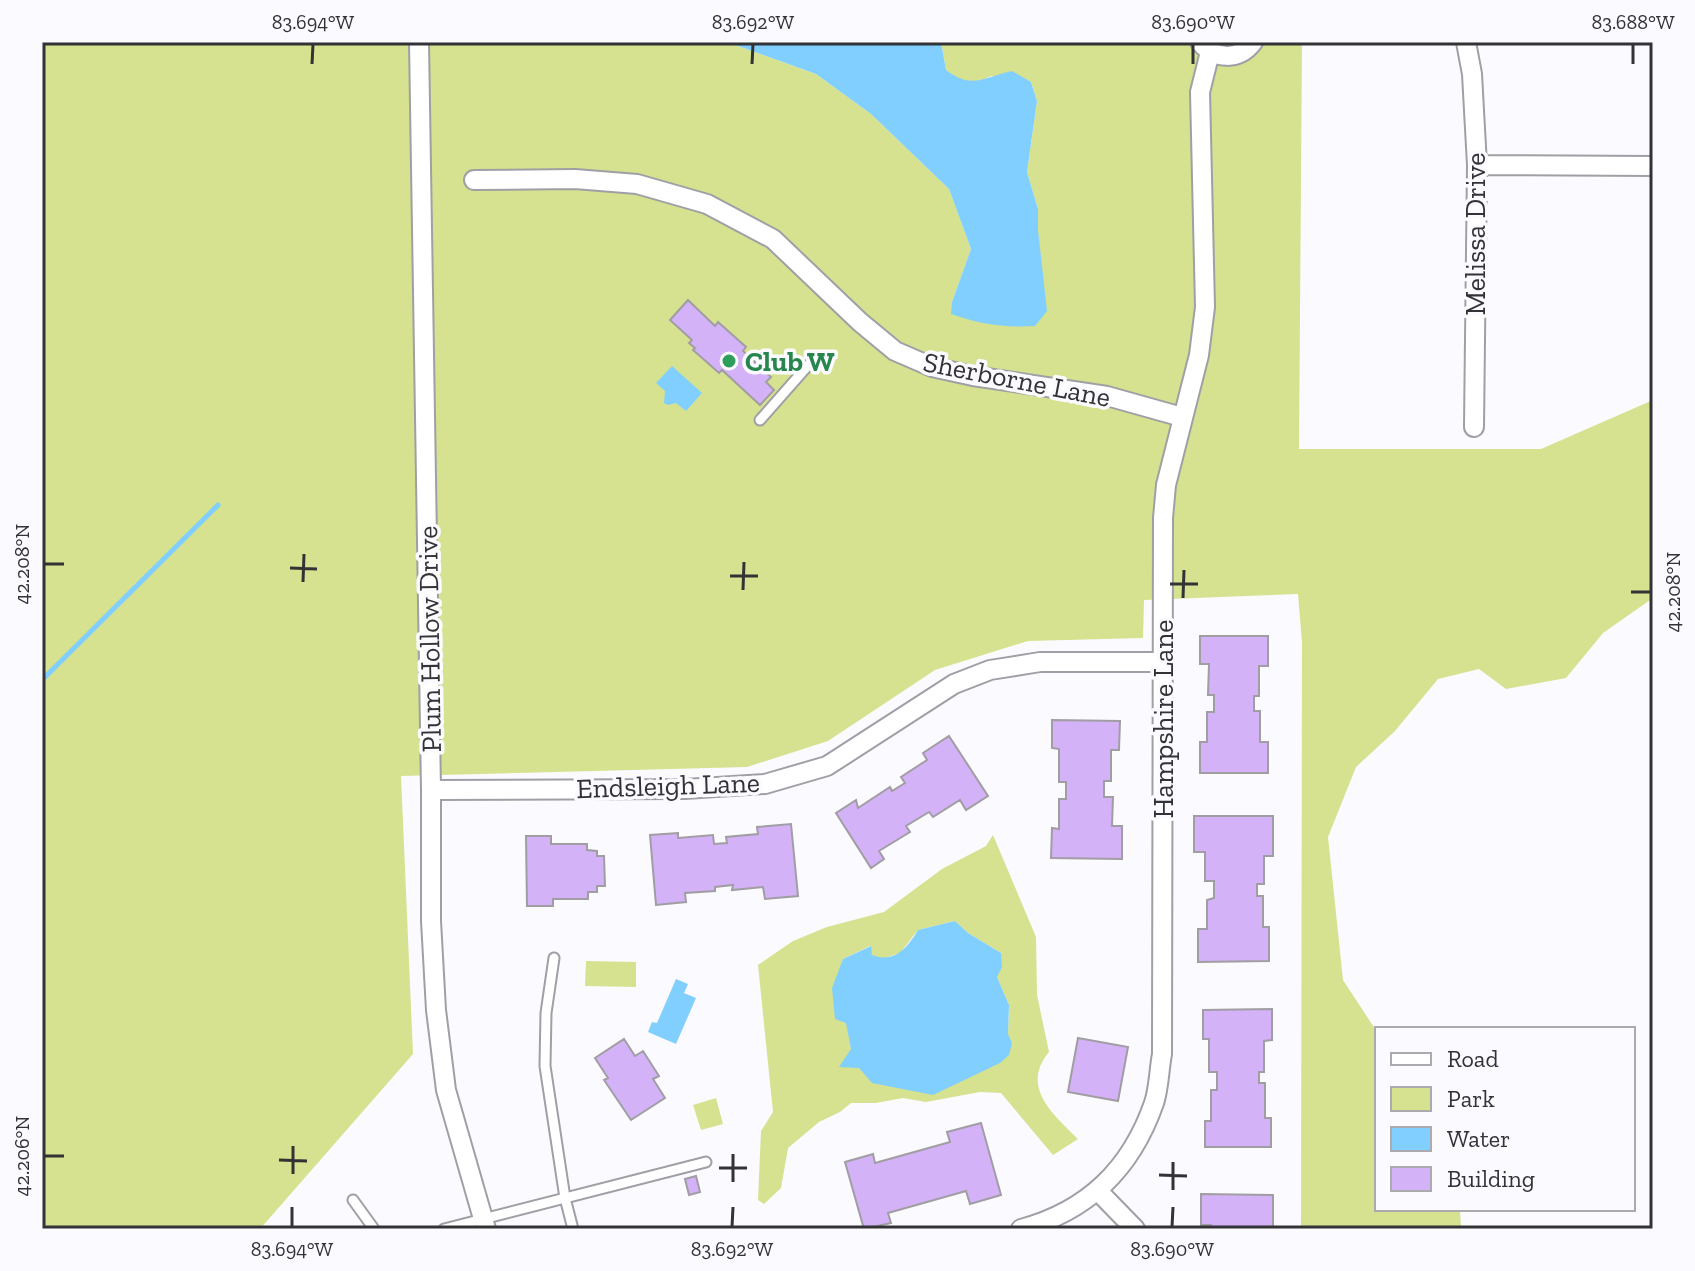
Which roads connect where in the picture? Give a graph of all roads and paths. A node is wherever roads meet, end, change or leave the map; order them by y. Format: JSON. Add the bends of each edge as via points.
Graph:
{"nodes":[{"id":1,"x":419,"y":42,"type":"edge"},
{"id":2,"x":1253,"y":42,"type":"edge"},
{"id":3,"x":1466,"y":42,"type":"edge"},
{"id":4,"x":1205,"y":47,"type":"edge"},
{"id":5,"x":1477,"y":165,"type":"junction"},
{"id":6,"x":1653,"y":166,"type":"edge"},
{"id":7,"x":474,"y":180,"type":"dead end"},
{"id":8,"x":812,"y":361,"type":"dead end"},
{"id":9,"x":1182,"y":417,"type":"junction"},
{"id":10,"x":760,"y":420,"type":"dead end"},
{"id":11,"x":1474,"y":427,"type":"dead end"},
{"id":12,"x":1163,"y":662,"type":"junction"},
{"id":13,"x":431,"y":790,"type":"junction"},
{"id":14,"x":554,"y":958,"type":"dead end"},
{"id":15,"x":706,"y":1162,"type":"dead end"},
{"id":16,"x":1098,"y":1191,"type":"junction"},
{"id":17,"x":565,"y":1198,"type":"junction"},
{"id":18,"x":353,"y":1200,"type":"dead end"},
{"id":19,"x":485,"y":1224,"type":"edge"},
{"id":20,"x":374,"y":1229,"type":"edge"},
{"id":21,"x":444,"y":1229,"type":"edge"},
{"id":22,"x":573,"y":1229,"type":"edge"},
{"id":23,"x":1021,"y":1229,"type":"edge"},
{"id":24,"x":1135,"y":1229,"type":"edge"}],
"edges":[{"from":1,"to":13,"type":"street","name":"Plum Hollow Drive"},
{"from":2,"to":4,"type":"street","name":"Hampshire Lane","via":[[1231,56]]},
{"from":3,"to":5,"type":"street","name":"Melissa Drive"},
{"from":4,"to":9,"type":"street","name":"Hampshire Lane","via":[[1200,92],[1205,307]]},
{"from":5,"to":6,"type":"street"},
{"from":5,"to":11,"type":"street","name":"Melissa Drive"},
{"from":7,"to":9,"type":"street","name":"Sherborne Lane","via":[[637,184],[707,204],[773,239],[895,351],[932,367],[1107,396]]},
{"from":8,"to":10,"type":"lane"},
{"from":9,"to":12,"type":"street","name":"Hampshire Lane","via":[[1163,518]]},
{"from":12,"to":13,"type":"street","name":"Endsleigh Lane","via":[[1040,662],[990,670],[954,684],[827,766],[765,784]]},
{"from":12,"to":16,"type":"street","name":"Hampshire Lane","via":[[1162,1054],[1155,1100],[1137,1143]]},
{"from":13,"to":19,"type":"street","name":"Plum Hollow Drive","via":[[431,921],[446,1090]]},
{"from":14,"to":17,"type":"lane","via":[[545,1066]]},
{"from":15,"to":17,"type":"lane"},
{"from":16,"to":23,"type":"street","name":"Hampshire Lane","via":[[1074,1209]]},
{"from":16,"to":24,"type":"street"},
{"from":17,"to":19,"type":"lane"},
{"from":17,"to":22,"type":"lane"},
{"from":18,"to":20,"type":"lane"},
{"from":19,"to":21,"type":"lane"}]}
